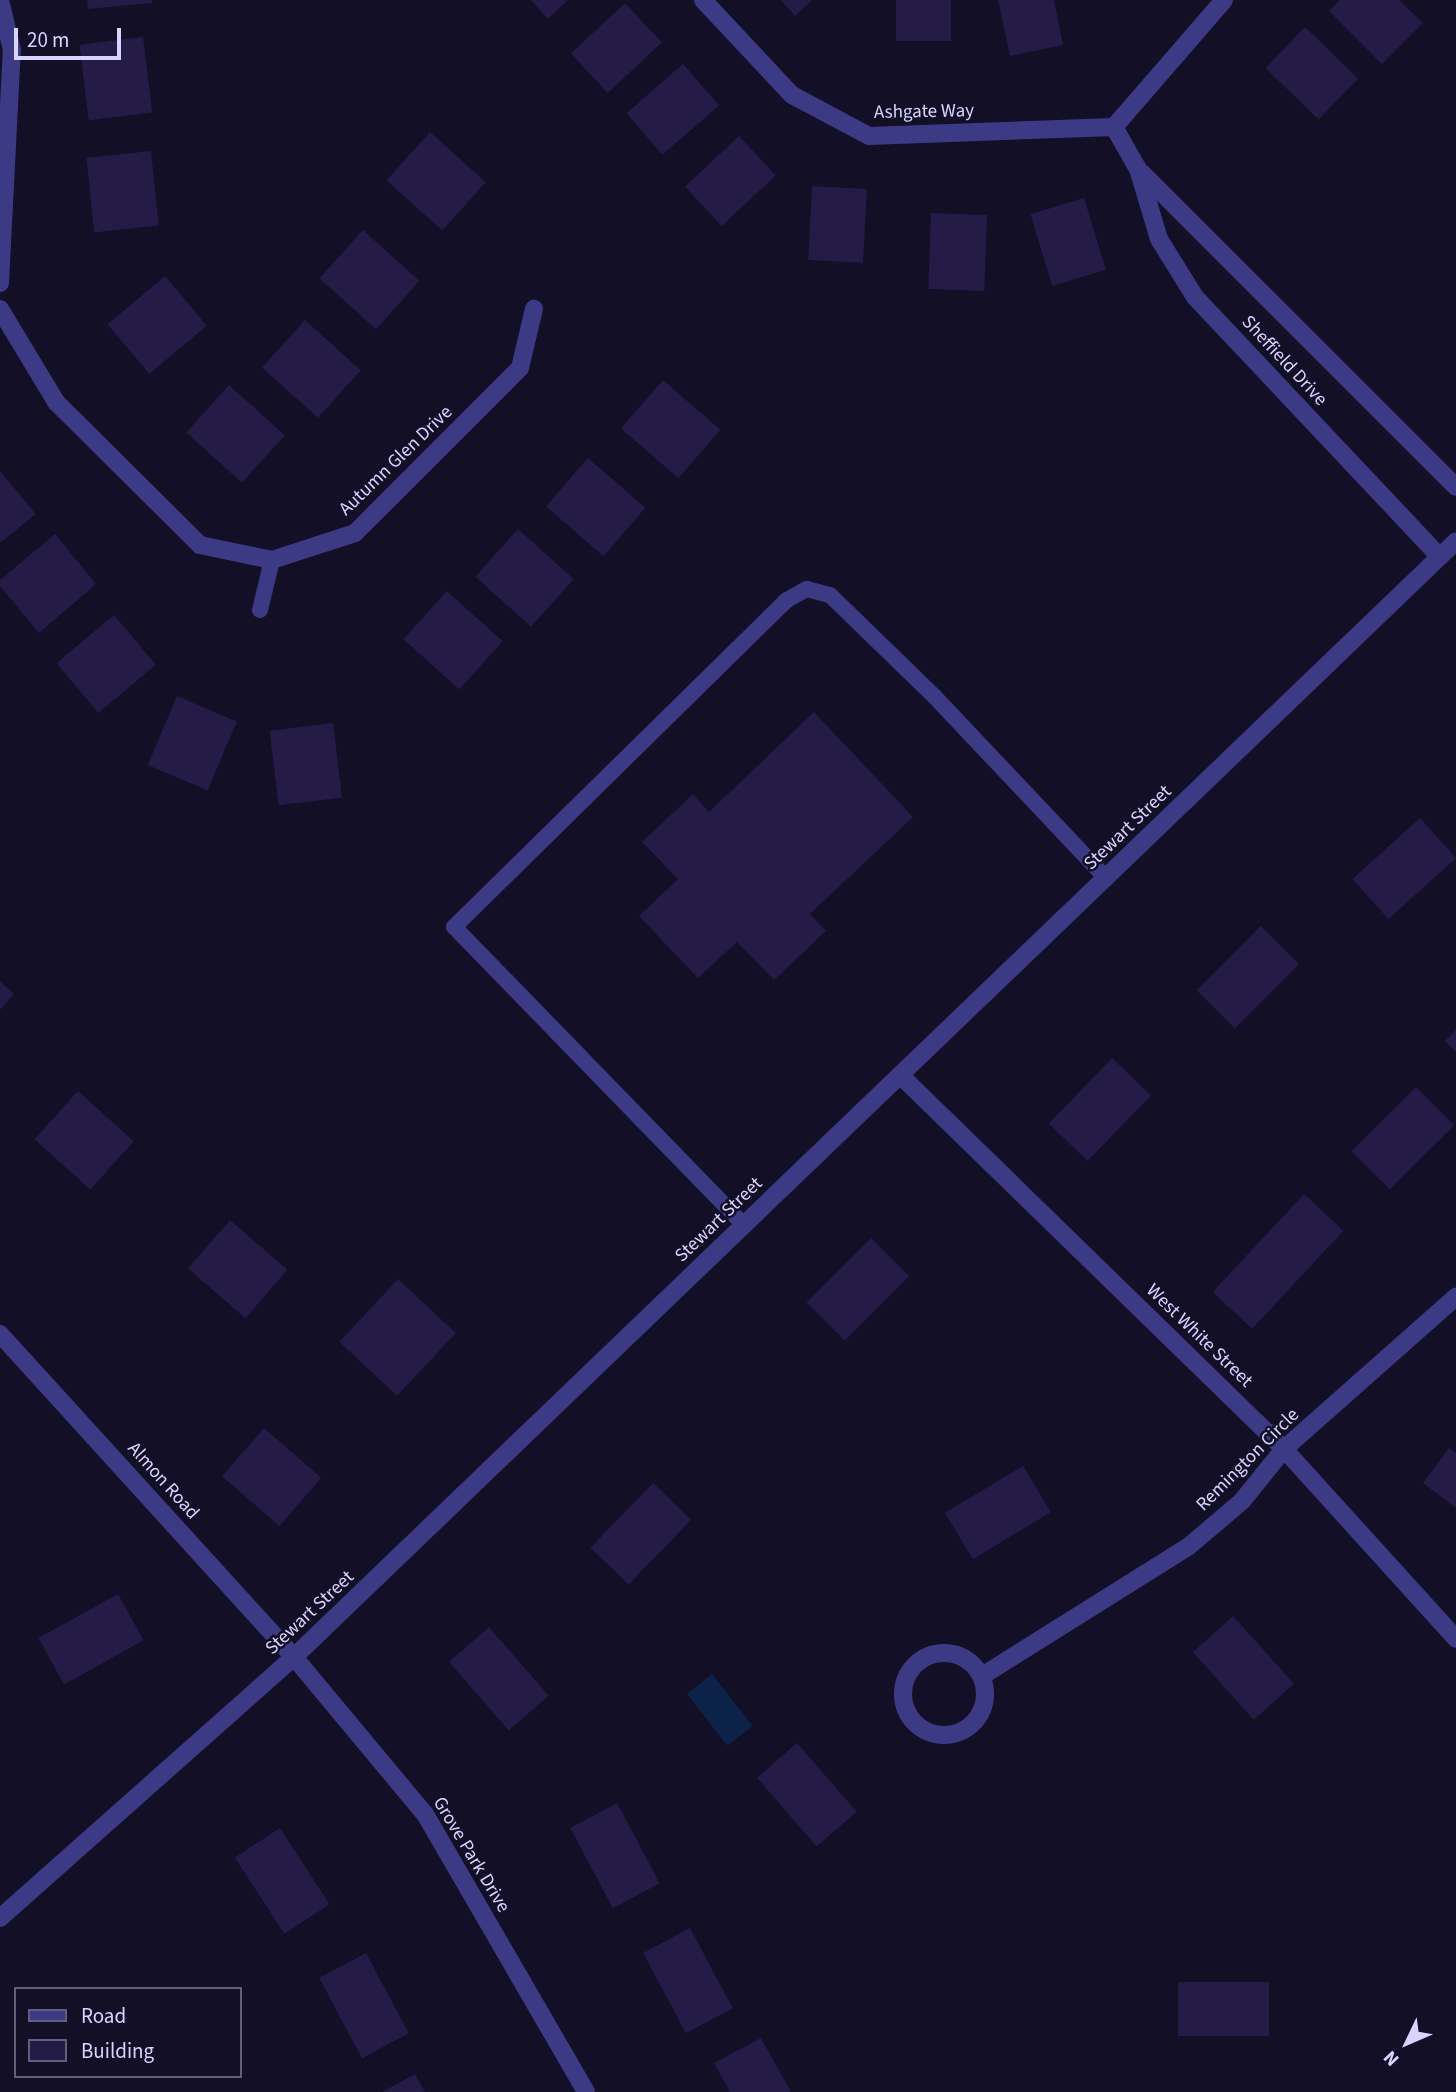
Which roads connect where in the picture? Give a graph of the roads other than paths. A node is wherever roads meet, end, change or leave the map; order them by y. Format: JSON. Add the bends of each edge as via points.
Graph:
{"nodes":[{"id":1,"x":0,"y":0,"type":"edge"},
{"id":2,"x":702,"y":0,"type":"edge"},
{"id":3,"x":1224,"y":0,"type":"edge"},
{"id":4,"x":1114,"y":127,"type":"junction"},
{"id":5,"x":1138,"y":169,"type":"junction"},
{"id":6,"x":0,"y":283,"type":"edge"},
{"id":7,"x":0,"y":309,"type":"edge"},
{"id":8,"x":534,"y":309,"type":"dead end"},
{"id":9,"x":1456,"y":487,"type":"edge"},
{"id":10,"x":1456,"y":541,"type":"edge"},
{"id":11,"x":1440,"y":557,"type":"junction"},
{"id":12,"x":272,"y":560,"type":"junction"},
{"id":13,"x":260,"y":610,"type":"dead end"},
{"id":14,"x":1105,"y":878,"type":"junction"},
{"id":15,"x":900,"y":1075,"type":"junction"},
{"id":16,"x":744,"y":1225,"type":"junction"},
{"id":17,"x":1456,"y":1297,"type":"edge"},
{"id":18,"x":0,"y":1334,"type":"edge"},
{"id":19,"x":1284,"y":1450,"type":"junction"},
{"id":20,"x":1456,"y":1640,"type":"edge"},
{"id":21,"x":294,"y":1657,"type":"junction"},
{"id":22,"x":982,"y":1676,"type":"junction"},
{"id":23,"x":0,"y":1918,"type":"edge"},
{"id":24,"x":586,"y":2092,"type":"edge"}],
"edges":[{"from":1,"to":6,"type":"street","via":[[12,50]]},
{"from":2,"to":4,"type":"street","name":"Ashgate Way","via":[[792,95],[869,136]]},
{"from":3,"to":4,"type":"street"},
{"from":4,"to":5,"type":"street","name":"Sheffield Drive"},
{"from":5,"to":9,"type":"street","name":"Sheffield Drive"},
{"from":5,"to":11,"type":"street","name":"Sheffield Drive","via":[[1159,239],[1195,297]]},
{"from":7,"to":12,"type":"street","name":"Autumn Glen Drive","via":[[56,402],[200,545]]},
{"from":8,"to":12,"type":"street","name":"Autumn Glen Drive","via":[[520,368],[355,533]]},
{"from":10,"to":11,"type":"street","name":"Stewart Street"},
{"from":11,"to":14,"type":"street","name":"Stewart Street"},
{"from":12,"to":13,"type":"lane"},
{"from":14,"to":15,"type":"street","name":"Stewart Street"},
{"from":14,"to":16,"type":"lane","via":[[934,696],[830,595],[807,589],[787,600],[454,927]]},
{"from":15,"to":16,"type":"street","name":"Stewart Street"},
{"from":15,"to":19,"type":"street","name":"West White Street"},
{"from":16,"to":21,"type":"street","name":"Stewart Street"},
{"from":17,"to":19,"type":"street","name":"Remington Circle"},
{"from":18,"to":21,"type":"street","name":"Almon Road"},
{"from":19,"to":20,"type":"street","name":"West White Street"},
{"from":19,"to":22,"type":"street","name":"Remington Circle","via":[[1242,1501],[1188,1547]]},
{"from":21,"to":23,"type":"street","name":"Stewart Street"},
{"from":21,"to":24,"type":"street","name":"Grove Park Drive","via":[[425,1814]]},
{"from":22,"to":22,"type":"street","via":[[964,1657],[951,1653],[926,1656],[906,1675],[903,1695],[908,1715],[929,1733],[943,1735],[969,1727],[984,1704]]}]}
